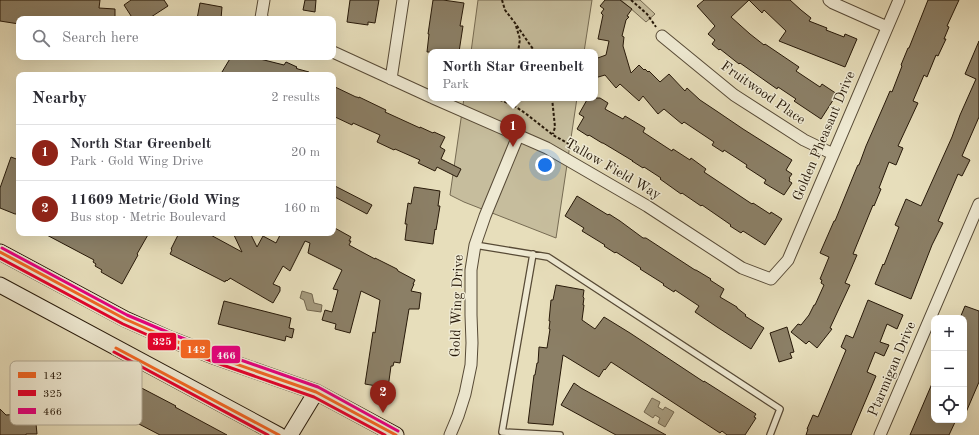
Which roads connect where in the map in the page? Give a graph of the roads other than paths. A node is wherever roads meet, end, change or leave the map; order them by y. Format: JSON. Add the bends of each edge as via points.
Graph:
{"nodes":[{"id":1,"x":264,"y":0,"type":"edge"},
{"id":2,"x":403,"y":0,"type":"edge"},
{"id":3,"x":829,"y":0,"type":"edge"},
{"id":4,"x":899,"y":0,"type":"edge"},
{"id":5,"x":262,"y":16,"type":"edge"},
{"id":6,"x":888,"y":27,"type":"junction"},
{"id":7,"x":662,"y":36,"type":"road end"},
{"id":8,"x":336,"y":53,"type":"edge"},
{"id":9,"x":391,"y":79,"type":"junction"},
{"id":10,"x":428,"y":96,"type":"edge"},
{"id":11,"x":439,"y":101,"type":"edge"},
{"id":12,"x":518,"y":136,"type":"junction"},
{"id":13,"x":833,"y":154,"type":"junction"},
{"id":14,"x":979,"y":204,"type":"edge"},
{"id":15,"x":475,"y":245,"type":"junction"},
{"id":16,"x":0,"y":252,"type":"edge"},
{"id":17,"x":533,"y":254,"type":"junction"},
{"id":18,"x":771,"y":279,"type":"joint"},
{"id":19,"x":0,"y":285,"type":"edge"},
{"id":20,"x":141,"y":361,"type":"edge"},
{"id":21,"x":142,"y":361,"type":"edge"},
{"id":22,"x":316,"y":392,"type":"junction"},
{"id":23,"x":279,"y":435,"type":"edge"},
{"id":24,"x":290,"y":435,"type":"edge"},
{"id":25,"x":396,"y":435,"type":"edge"},
{"id":26,"x":450,"y":435,"type":"edge"},
{"id":27,"x":560,"y":435,"type":"edge"},
{"id":28,"x":770,"y":435,"type":"edge"},
{"id":29,"x":880,"y":435,"type":"edge"}],
"edges":[{"from":1,"to":5,"type":"street"},
{"from":2,"to":9,"type":"street"},
{"from":3,"to":6,"type":"street"},
{"from":4,"to":6,"type":"street","name":"Golden Pheasant Drive"},
{"from":6,"to":13,"type":"street","name":"Golden Pheasant Drive"},
{"from":7,"to":13,"type":"street","name":"Fruitwood Place","via":[[734,95],[804,140]]},
{"from":8,"to":9,"type":"street","name":"Tallow Field Way"},
{"from":9,"to":10,"type":"street","name":"Tallow Field Way"},
{"from":11,"to":12,"type":"street","name":"Tallow Field Way"},
{"from":12,"to":15,"type":"street","name":"Gold Wing Drive"},
{"from":12,"to":18,"type":"street","name":"Tallow Field Way","via":[[547,148],[647,206],[742,268]]},
{"from":13,"to":18,"type":"street","name":"Golden Pheasant Drive","via":[[788,260]]},
{"from":14,"to":29,"type":"street","name":"Ptarmigan Drive"},
{"from":15,"to":17,"type":"lane"},
{"from":15,"to":26,"type":"street","name":"Gold Wing Drive","via":[[471,270],[471,365],[465,394]]},
{"from":16,"to":22,"type":"main road","via":[[125,319],[216,357]]},
{"from":17,"to":27,"type":"lane","via":[[502,432]]},
{"from":17,"to":28,"type":"lane","via":[[548,257],[780,409]]},
{"from":19,"to":20,"type":"main road"},
{"from":21,"to":23,"type":"main road"},
{"from":22,"to":24,"type":"main road"},
{"from":22,"to":25,"type":"main road"}]}
